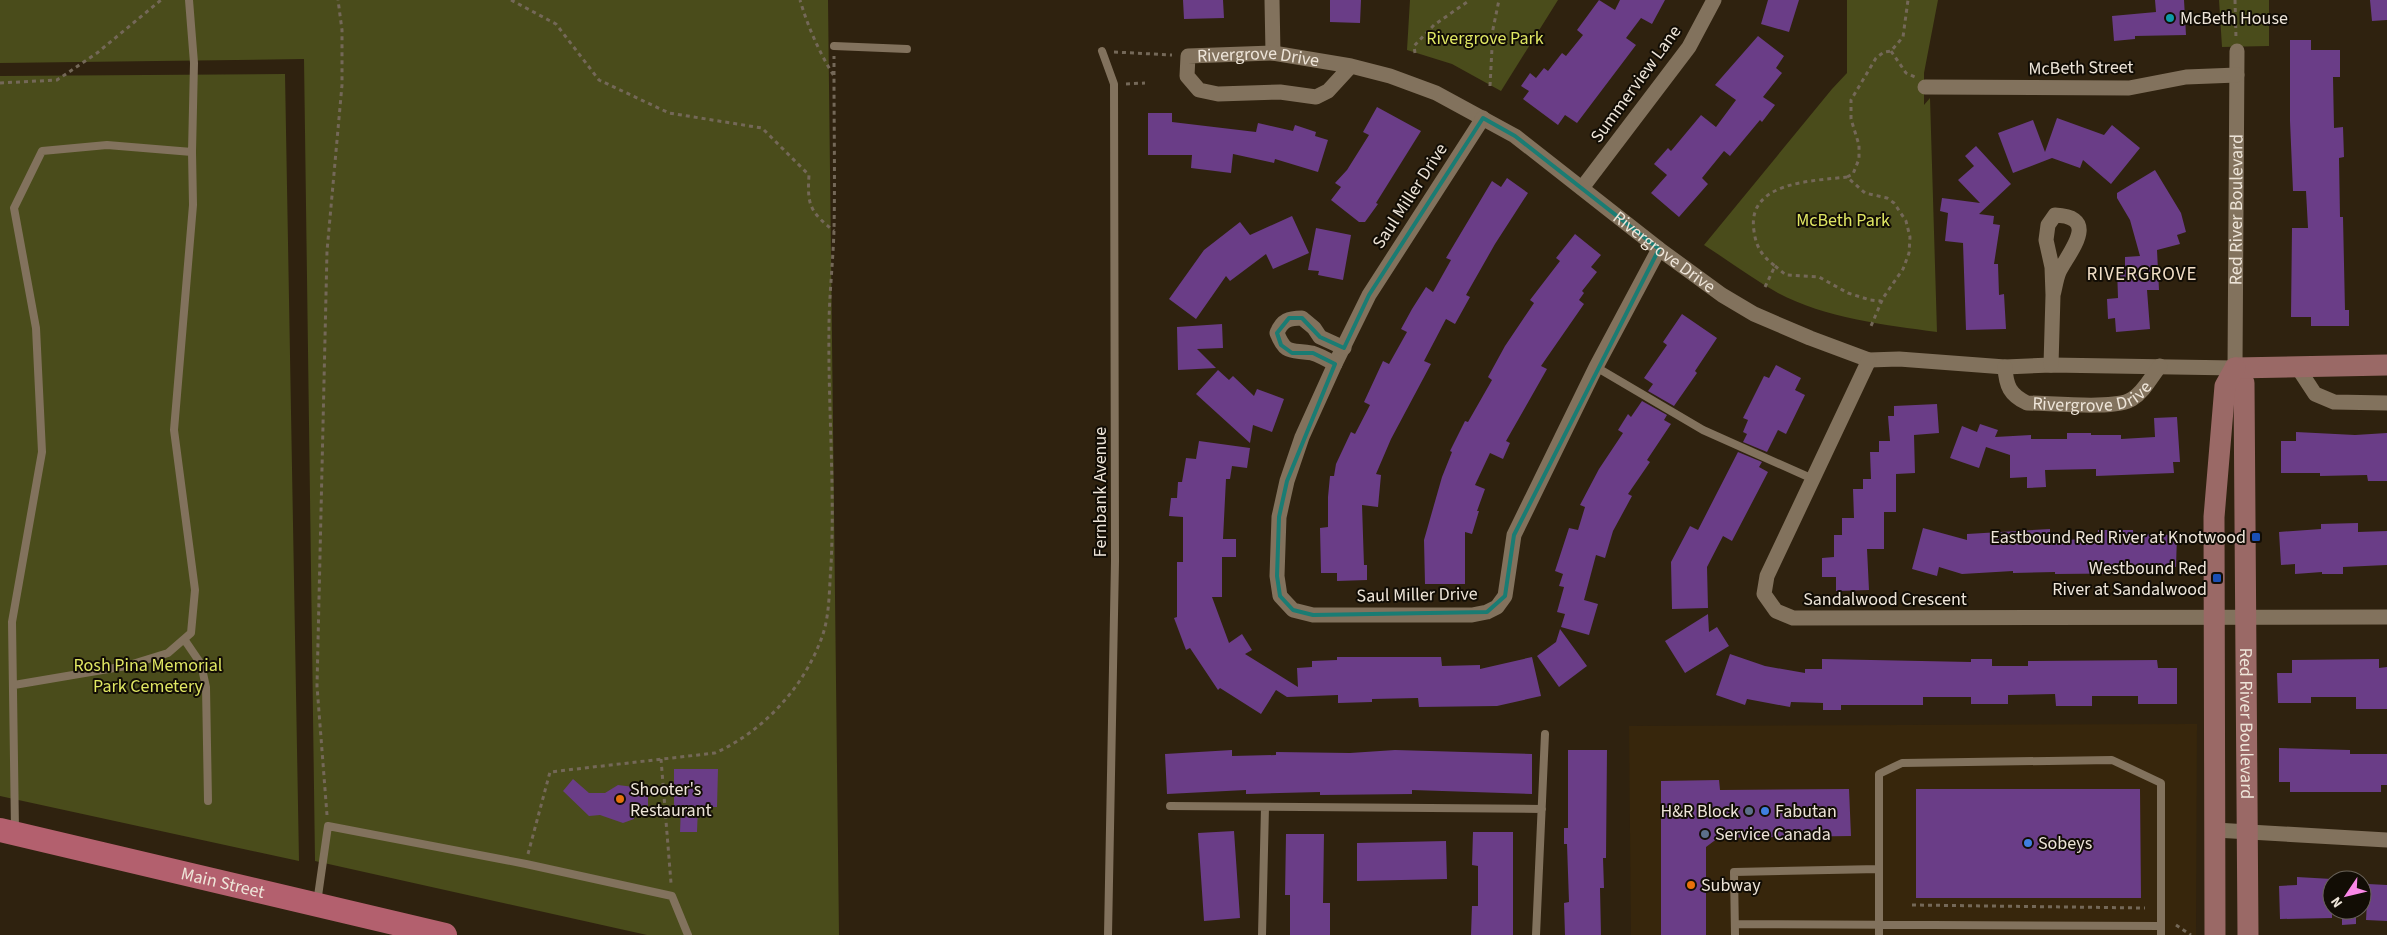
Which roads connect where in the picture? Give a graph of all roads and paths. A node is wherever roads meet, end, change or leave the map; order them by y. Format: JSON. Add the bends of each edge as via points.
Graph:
{"nodes":[{"id":1,"x":161,"y":0,"type":"edge"},
{"id":2,"x":189,"y":0,"type":"edge"},
{"id":3,"x":338,"y":0,"type":"edge"},
{"id":4,"x":511,"y":0,"type":"edge"},
{"id":5,"x":800,"y":0,"type":"edge"},
{"id":6,"x":1272,"y":0,"type":"edge"},
{"id":7,"x":1470,"y":0,"type":"edge"},
{"id":8,"x":1499,"y":0,"type":"edge"},
{"id":9,"x":1714,"y":0,"type":"edge"},
{"id":10,"x":1908,"y":0,"type":"edge"},
{"id":11,"x":2235,"y":0,"type":"edge"},
{"id":12,"x":834,"y":46,"type":"joint"},
{"id":13,"x":907,"y":49,"type":"dead end"},
{"id":14,"x":1102,"y":51,"type":"joint"},
{"id":15,"x":1890,"y":51,"type":"junction"},
{"id":16,"x":2236,"y":51,"type":"joint"},
{"id":17,"x":1273,"y":53,"type":"junction"},
{"id":18,"x":1415,"y":54,"type":"dead end"},
{"id":19,"x":1188,"y":56,"type":"junction"},
{"id":20,"x":1351,"y":66,"type":"junction"},
{"id":21,"x":2237,"y":75,"type":"junction"},
{"id":22,"x":834,"y":76,"type":"junction"},
{"id":23,"x":0,"y":83,"type":"edge"},
{"id":24,"x":1145,"y":83,"type":"dead end"},
{"id":25,"x":1114,"y":84,"type":"junction"},
{"id":26,"x":1490,"y":86,"type":"dead end"},
{"id":27,"x":1925,"y":87,"type":"joint"},
{"id":28,"x":1483,"y":118,"type":"junction"},
{"id":29,"x":192,"y":152,"type":"junction"},
{"id":30,"x":1847,"y":177,"type":"junction"},
{"id":31,"x":1582,"y":188,"type":"junction"},
{"id":32,"x":834,"y":231,"type":"junction"},
{"id":33,"x":1659,"y":249,"type":"junction"},
{"id":34,"x":1775,"y":266,"type":"junction"},
{"id":35,"x":1765,"y":287,"type":"dead end"},
{"id":36,"x":2053,"y":295,"type":"dead end"},
{"id":37,"x":1883,"y":298,"type":"junction"},
{"id":38,"x":1871,"y":326,"type":"dead end"},
{"id":39,"x":1344,"y":348,"type":"junction"},
{"id":40,"x":1869,"y":360,"type":"junction"},
{"id":41,"x":1335,"y":364,"type":"junction"},
{"id":42,"x":2387,"y":364,"type":"edge"},
{"id":43,"x":2051,"y":365,"type":"junction"},
{"id":44,"x":2296,"y":365,"type":"junction"},
{"id":45,"x":2160,"y":366,"type":"junction"},
{"id":46,"x":1596,"y":367,"type":"junction"},
{"id":47,"x":2005,"y":368,"type":"junction"},
{"id":48,"x":2235,"y":368,"type":"junction"},
{"id":49,"x":2387,"y":403,"type":"edge"},
{"id":50,"x":1813,"y":479,"type":"junction"},
{"id":51,"x":2247,"y":616,"type":"junction"},
{"id":52,"x":2213,"y":617,"type":"junction"},
{"id":53,"x":2387,"y":617,"type":"edge"},
{"id":54,"x":184,"y":639,"type":"junction"},
{"id":55,"x":14,"y":685,"type":"junction"},
{"id":56,"x":1545,"y":734,"type":"dead end"},
{"id":57,"x":660,"y":759,"type":"junction"},
{"id":58,"x":208,"y":801,"type":"dead end"},
{"id":59,"x":1170,"y":806,"type":"dead end"},
{"id":60,"x":1265,"y":807,"type":"junction"},
{"id":61,"x":1542,"y":809,"type":"junction"},
{"id":62,"x":328,"y":826,"type":"junction"},
{"id":63,"x":2215,"y":830,"type":"junction"},
{"id":64,"x":2249,"y":830,"type":"junction"},
{"id":65,"x":8,"y":832,"type":"edge"},
{"id":66,"x":2387,"y":840,"type":"edge"},
{"id":67,"x":526,"y":864,"type":"junction"},
{"id":68,"x":1879,"y":869,"type":"junction"},
{"id":69,"x":672,"y":896,"type":"junction"},
{"id":70,"x":317,"y":905,"type":"junction"},
{"id":71,"x":1912,"y":905,"type":"dead end"},
{"id":72,"x":2145,"y":908,"type":"dead end"},
{"id":73,"x":1735,"y":924,"type":"junction"},
{"id":74,"x":2176,"y":925,"type":"dead end"},
{"id":75,"x":1879,"y":926,"type":"junction"},
{"id":76,"x":2161,"y":931,"type":"edge"},
{"id":77,"x":445,"y":935,"type":"edge"},
{"id":78,"x":688,"y":935,"type":"edge"},
{"id":79,"x":1108,"y":935,"type":"edge"},
{"id":80,"x":1262,"y":935,"type":"edge"},
{"id":81,"x":1536,"y":935,"type":"edge"},
{"id":82,"x":1735,"y":935,"type":"edge"},
{"id":83,"x":1879,"y":935,"type":"edge"},
{"id":84,"x":2191,"y":935,"type":"edge"},
{"id":85,"x":2215,"y":935,"type":"edge"},
{"id":86,"x":2248,"y":935,"type":"edge"}],
"edges":[{"from":1,"to":23,"type":"path","via":[[97,53],[57,80]]},
{"from":2,"to":29,"type":"lane","via":[[194,63]]},
{"from":3,"to":62,"type":"path","via":[[342,30],[342,85],[327,251],[317,686]]},
{"from":4,"to":32,"type":"path","via":[[556,24],[599,80],[669,113],[762,128],[809,175],[807,198],[815,217]]},
{"from":5,"to":22,"type":"path","via":[[814,40]]},
{"from":6,"to":17,"type":"street"},
{"from":7,"to":18,"type":"path","via":[[1425,33],[1414,46]]},
{"from":8,"to":26,"type":"path","via":[[1492,29]]},
{"from":9,"to":31,"type":"street","name":"Summerview Lane","via":[[1689,47]]},
{"from":10,"to":15,"type":"path","via":[[1903,37]]},
{"from":11,"to":16,"type":"path"},
{"from":12,"to":13,"type":"lane"},
{"from":12,"to":22,"type":"path"},
{"from":14,"to":19,"type":"path"},
{"from":14,"to":25,"type":"lane","name":"Fernbank Avenue"},
{"from":15,"to":27,"type":"path","via":[[1906,73],[1924,80]]},
{"from":15,"to":30,"type":"path","via":[[1876,58],[1851,100],[1851,119],[1859,145],[1859,159],[1853,174]]},
{"from":16,"to":21,"type":"street","name":"Red River Boulevard"},
{"from":17,"to":19,"type":"street","name":"Rivergrove Drive"},
{"from":17,"to":20,"type":"street","name":"Rivergrove Drive"},
{"from":19,"to":20,"type":"street","name":"Rivergrove Drive","via":[[1186,76],[1199,90],[1218,94],[1280,92],[1316,97],[1328,91]]},
{"from":20,"to":28,"type":"street","name":"Rivergrove Drive","via":[[1436,93]]},
{"from":21,"to":27,"type":"street","name":"McBeth Street","via":[[2186,77],[2129,88]]},
{"from":21,"to":48,"type":"street","name":"Red River Boulevard"},
{"from":22,"to":32,"type":"path"},
{"from":24,"to":25,"type":"path"},
{"from":25,"to":79,"type":"lane","name":"Fernbank Avenue","via":[[1115,561]]},
{"from":28,"to":31,"type":"street","name":"Rivergrove Drive","via":[[1515,136]]},
{"from":28,"to":39,"type":"street","name":"Saul Miller Drive","via":[[1369,295]]},
{"from":29,"to":54,"type":"lane","via":[[193,206],[174,430],[195,590],[190,632]]},
{"from":29,"to":55,"type":"lane","via":[[107,145],[42,151],[14,208],[36,328],[42,452],[12,622]]},
{"from":30,"to":34,"type":"path","via":[[1795,184],[1764,197],[1753,224],[1756,243],[1764,257]]},
{"from":30,"to":37,"type":"path","via":[[1866,193],[1894,203],[1906,221],[1909,253],[1903,269]]},
{"from":31,"to":33,"type":"street","name":"Rivergrove Drive"},
{"from":32,"to":57,"type":"path","via":[[829,327],[833,519],[828,607],[823,636],[793,690],[752,732],[715,753]]},
{"from":33,"to":40,"type":"street","name":"Rivergrove Drive","via":[[1754,314]]},
{"from":33,"to":46,"type":"street","name":"Saul Miller Drive"},
{"from":34,"to":35,"type":"path"},
{"from":34,"to":37,"type":"path","via":[[1786,275],[1819,277],[1848,293],[1870,300],[1881,301]]},
{"from":36,"to":43,"type":"street"},
{"from":37,"to":38,"type":"path"},
{"from":39,"to":41,"type":"street","name":"Saul Miller Drive"},
{"from":39,"to":41,"type":"street","via":[[1320,337],[1302,318],[1289,318],[1280,325],[1276,333],[1281,345],[1292,352],[1313,354]]},
{"from":40,"to":47,"type":"street","name":"Rivergrove Drive"},
{"from":40,"to":50,"type":"street","name":"Sandalwood Crescent"},
{"from":41,"to":46,"type":"street","name":"Saul Miller Drive","via":[[1302,437],[1279,517],[1277,576],[1280,596],[1293,610],[1313,615],[1472,615],[1497,607],[1505,596],[1514,535]]},
{"from":42,"to":44,"type":"street","name":"Rivergrove Drive"},
{"from":43,"to":45,"type":"street","name":"Rivergrove Drive"},
{"from":43,"to":47,"type":"street","name":"Rivergrove Drive"},
{"from":44,"to":48,"type":"street","name":"Rivergrove Drive"},
{"from":44,"to":49,"type":"street","via":[[2315,394],[2334,402]]},
{"from":45,"to":47,"type":"street","name":"Rivergrove Drive","via":[[2141,392],[2130,401],[2113,405],[2027,403],[2009,390]]},
{"from":45,"to":48,"type":"street","name":"Rivergrove Drive"},
{"from":46,"to":50,"type":"lane","via":[[1703,430]]},
{"from":48,"to":51,"type":"street","name":"Red River Boulevard","via":[[2244,383]]},
{"from":48,"to":52,"type":"street","name":"Red River Boulevard","via":[[2225,386],[2223,402],[2214,517]]},
{"from":50,"to":52,"type":"street","name":"Sandalwood Crescent","via":[[1767,576],[1764,594],[1776,611],[1793,618]]},
{"from":51,"to":52,"type":"street"},
{"from":51,"to":53,"type":"street"},
{"from":51,"to":64,"type":"street","name":"Red River Boulevard"},
{"from":52,"to":63,"type":"street","name":"Red River Boulevard"},
{"from":54,"to":55,"type":"lane","via":[[168,653],[126,666]]},
{"from":54,"to":58,"type":"lane","via":[[201,664],[206,687]]},
{"from":55,"to":65,"type":"lane"},
{"from":56,"to":61,"type":"lane"},
{"from":57,"to":67,"type":"path","via":[[550,772]]},
{"from":57,"to":69,"type":"path"},
{"from":59,"to":60,"type":"lane"},
{"from":60,"to":61,"type":"lane"},
{"from":60,"to":80,"type":"lane"},
{"from":61,"to":81,"type":"lane"},
{"from":62,"to":67,"type":"lane"},
{"from":62,"to":70,"type":"lane"},
{"from":63,"to":64,"type":"street"},
{"from":63,"to":85,"type":"street","name":"Red River Boulevard"},
{"from":64,"to":66,"type":"street"},
{"from":64,"to":86,"type":"street","name":"Red River Boulevard"},
{"from":65,"to":70,"type":"main road","name":"Main Street"},
{"from":67,"to":69,"type":"lane"},
{"from":68,"to":73,"type":"lane","via":[[1734,872]]},
{"from":68,"to":75,"type":"lane"},
{"from":68,"to":76,"type":"lane","via":[[1879,774],[1902,763],[2112,760],[2161,784]]},
{"from":69,"to":78,"type":"lane"},
{"from":70,"to":77,"type":"main road","name":"Main Street"},
{"from":71,"to":72,"type":"path"},
{"from":73,"to":75,"type":"lane"},
{"from":73,"to":82,"type":"lane"},
{"from":74,"to":84,"type":"path"},
{"from":75,"to":76,"type":"lane"},
{"from":75,"to":83,"type":"lane"}]}
